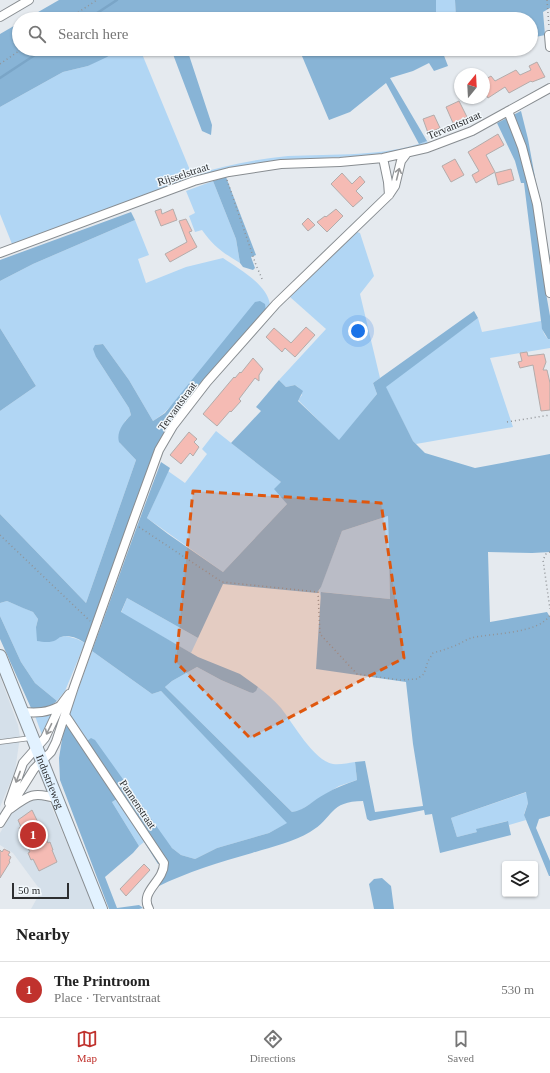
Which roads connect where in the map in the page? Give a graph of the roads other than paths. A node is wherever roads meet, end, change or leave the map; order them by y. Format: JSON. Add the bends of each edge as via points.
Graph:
{"nodes":[{"id":1,"x":29,"y":0,"type":"edge"},
{"id":2,"x":0,"y":17,"type":"edge"},
{"id":3,"x":549,"y":35,"type":"edge"},
{"id":4,"x":550,"y":47,"type":"edge"},
{"id":5,"x":550,"y":88,"type":"edge"},
{"id":6,"x":508,"y":111,"type":"junction"},
{"id":7,"x":407,"y":153,"type":"junction"},
{"id":8,"x":383,"y":158,"type":"junction"},
{"id":9,"x":389,"y":195,"type":"junction"},
{"id":10,"x":0,"y":253,"type":"edge"},
{"id":11,"x":550,"y":293,"type":"edge"},
{"id":12,"x":0,"y":656,"type":"edge"},
{"id":13,"x":74,"y":687,"type":"junction"},
{"id":14,"x":60,"y":706,"type":"junction"},
{"id":15,"x":22,"y":712,"type":"junction"},
{"id":16,"x":65,"y":715,"type":"junction"},
{"id":17,"x":0,"y":742,"type":"edge"},
{"id":18,"x":35,"y":742,"type":"junction"},
{"id":19,"x":42,"y":762,"type":"junction"},
{"id":20,"x":57,"y":799,"type":"junction"},
{"id":21,"x":6,"y":812,"type":"junction"},
{"id":22,"x":0,"y":823,"type":"edge"},
{"id":23,"x":99,"y":908,"type":"edge"},
{"id":24,"x":149,"y":909,"type":"edge"}],
"edges":[{"from":1,"to":2,"type":"street"},
{"from":3,"to":4,"type":"street"},
{"from":5,"to":6,"type":"street","name":"Tervantstraat"},
{"from":6,"to":7,"type":"street","name":"Tervantstraat","via":[[472,131]]},
{"from":6,"to":11,"type":"street","via":[[522,147],[537,204]]},
{"from":7,"to":8,"type":"street","name":"Tervantstraat"},
{"from":9,"to":7,"type":"street","name":"Tervantstraat","one_way":true,"via":[[395,186],[401,161]]},
{"from":8,"to":9,"type":"street"},
{"from":8,"to":10,"type":"street","name":"Rijsselstraat","via":[[281,164],[225,173],[194,181]]},
{"from":9,"to":13,"type":"street","name":"Tervantstraat","via":[[276,304],[173,426],[159,450]]},
{"from":12,"to":15,"type":"main road","name":"Industrieweg"},
{"from":13,"to":14,"type":"street","name":"Tervantstraat"},
{"from":13,"to":16,"type":"street","name":"Tervantstraat"},
{"from":14,"to":15,"type":"street","via":[[50,712]]},
{"from":14,"to":18,"type":"street","name":"Tervantstraat","one_way":true,"via":[[45,738]]},
{"from":15,"to":18,"type":"main road","name":"Industrieweg"},
{"from":16,"to":19,"type":"street","name":"Tervantstraat","via":[[56,742]]},
{"from":16,"to":24,"type":"street","name":"Pannenstraat","via":[[164,863],[163,872],[146,897]]},
{"from":17,"to":18,"type":"lane"},
{"from":18,"to":19,"type":"main road","name":"Industrieweg"},
{"from":18,"to":21,"type":"street","name":"Tervantstraat","one_way":true,"via":[[23,763]]},
{"from":19,"to":20,"type":"main road","name":"Industrieweg"},
{"from":19,"to":21,"type":"street","name":"Tervantstraat","via":[[34,768]]},
{"from":20,"to":21,"type":"street","name":"Tervantstraat","via":[[36,794],[25,798]]},
{"from":20,"to":23,"type":"main road","name":"Industrieweg"},
{"from":21,"to":22,"type":"street","name":"Tervantstraat"}]}
